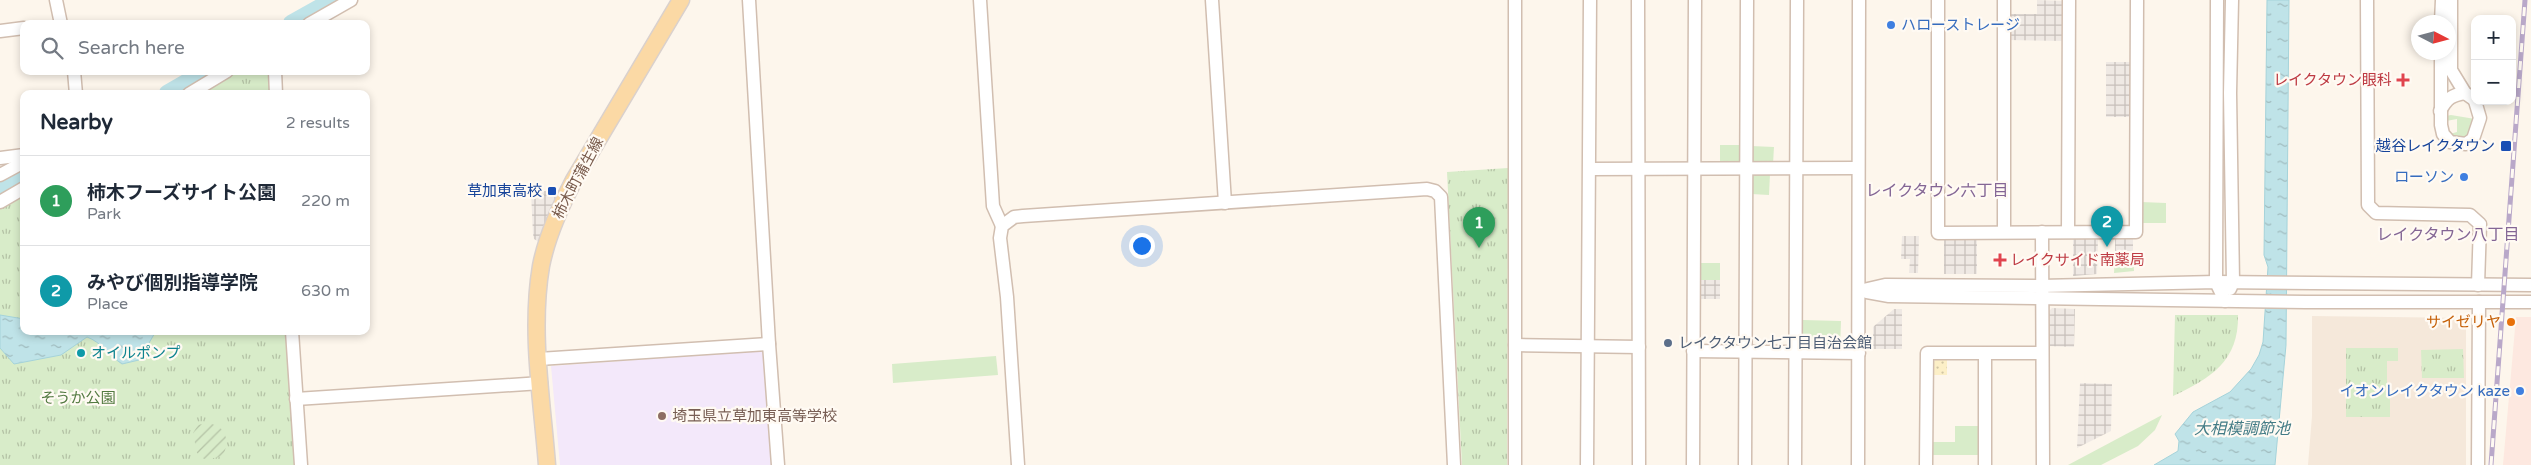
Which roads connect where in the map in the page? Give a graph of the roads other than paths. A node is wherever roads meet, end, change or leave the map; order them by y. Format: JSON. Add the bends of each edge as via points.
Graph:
{"nodes":[{"id":1,"x":56,"y":0,"type":"edge"},
{"id":2,"x":351,"y":0,"type":"edge"},
{"id":3,"x":681,"y":0,"type":"edge"},
{"id":4,"x":749,"y":0,"type":"edge"},
{"id":5,"x":980,"y":0,"type":"edge"},
{"id":6,"x":1212,"y":0,"type":"edge"},
{"id":7,"x":1515,"y":0,"type":"edge"},
{"id":8,"x":1590,"y":0,"type":"edge"},
{"id":9,"x":1638,"y":0,"type":"edge"},
{"id":10,"x":1694,"y":0,"type":"edge"},
{"id":11,"x":1747,"y":0,"type":"edge"},
{"id":12,"x":1797,"y":0,"type":"edge"},
{"id":13,"x":1859,"y":0,"type":"edge"},
{"id":14,"x":1938,"y":0,"type":"edge"},
{"id":15,"x":2004,"y":0,"type":"edge"},
{"id":16,"x":2069,"y":0,"type":"edge"},
{"id":17,"x":2137,"y":0,"type":"edge"},
{"id":18,"x":2217,"y":0,"type":"edge"},
{"id":19,"x":2232,"y":0,"type":"edge"},
{"id":20,"x":2367,"y":0,"type":"edge"},
{"id":21,"x":2442,"y":0,"type":"edge"},
{"id":22,"x":2450,"y":0,"type":"edge"},
{"id":23,"x":2442,"y":15,"type":"edge"},
{"id":24,"x":60,"y":20,"type":"edge"},
{"id":25,"x":316,"y":20,"type":"edge"},
{"id":26,"x":20,"y":28,"type":"edge"},
{"id":27,"x":0,"y":31,"type":"edge"},
{"id":28,"x":2441,"y":60,"type":"edge"},
{"id":29,"x":74,"y":75,"type":"edge"},
{"id":30,"x":220,"y":75,"type":"edge"},
{"id":31,"x":275,"y":75,"type":"edge"},
{"id":32,"x":76,"y":90,"type":"edge"},
{"id":33,"x":196,"y":90,"type":"edge"},
{"id":34,"x":276,"y":90,"type":"edge"},
{"id":35,"x":2471,"y":97,"type":"edge"},
{"id":36,"x":2471,"y":98,"type":"edge"},
{"id":37,"x":2476,"y":105,"type":"edge"},
{"id":38,"x":2440,"y":111,"type":"junction"},
{"id":39,"x":20,"y":156,"type":"edge"},
{"id":40,"x":0,"y":158,"type":"edge"},
{"id":41,"x":20,"y":164,"type":"edge"},
{"id":42,"x":1694,"y":168,"type":"junction"},
{"id":43,"x":1745,"y":168,"type":"junction"},
{"id":44,"x":1796,"y":168,"type":"junction"},
{"id":45,"x":1858,"y":168,"type":"junction"},
{"id":46,"x":1590,"y":169,"type":"junction"},
{"id":47,"x":1639,"y":169,"type":"junction"},
{"id":48,"x":0,"y":175,"type":"edge"},
{"id":49,"x":20,"y":190,"type":"edge"},
{"id":50,"x":0,"y":202,"type":"edge"},
{"id":51,"x":1225,"y":203,"type":"junction"},
{"id":52,"x":1002,"y":226,"type":"junction"},
{"id":53,"x":2068,"y":231,"type":"junction"},
{"id":54,"x":2004,"y":232,"type":"junction"},
{"id":55,"x":2042,"y":232,"type":"junction"},
{"id":56,"x":2216,"y":282,"type":"junction"},
{"id":57,"x":2233,"y":282,"type":"junction"},
{"id":58,"x":2478,"y":285,"type":"junction"},
{"id":59,"x":2531,"y":285,"type":"edge"},
{"id":60,"x":1859,"y":291,"type":"junction"},
{"id":61,"x":2041,"y":292,"type":"junction"},
{"id":62,"x":2225,"y":301,"type":"junction"},
{"id":63,"x":2479,"y":302,"type":"junction"},
{"id":64,"x":2531,"y":302,"type":"edge"},
{"id":65,"x":292,"y":335,"type":"edge"},
{"id":66,"x":769,"y":344,"type":"junction"},
{"id":67,"x":1514,"y":345,"type":"junction"},
{"id":68,"x":1587,"y":346,"type":"junction"},
{"id":69,"x":1639,"y":347,"type":"junction"},
{"id":70,"x":1693,"y":351,"type":"junction"},
{"id":71,"x":1746,"y":352,"type":"junction"},
{"id":72,"x":1859,"y":352,"type":"junction"},
{"id":73,"x":1795,"y":353,"type":"junction"},
{"id":74,"x":2042,"y":353,"type":"junction"},
{"id":75,"x":1985,"y":354,"type":"junction"},
{"id":76,"x":539,"y":359,"type":"junction"},
{"id":77,"x":541,"y":383,"type":"junction"},
{"id":78,"x":296,"y":399,"type":"junction"},
{"id":79,"x":301,"y":465,"type":"edge"},
{"id":80,"x":547,"y":465,"type":"edge"},
{"id":81,"x":778,"y":465,"type":"edge"},
{"id":82,"x":1018,"y":465,"type":"edge"},
{"id":83,"x":1454,"y":465,"type":"edge"},
{"id":84,"x":1515,"y":465,"type":"edge"},
{"id":85,"x":1587,"y":465,"type":"edge"},
{"id":86,"x":1639,"y":465,"type":"edge"},
{"id":87,"x":1693,"y":465,"type":"edge"},
{"id":88,"x":1745,"y":465,"type":"edge"},
{"id":89,"x":1795,"y":465,"type":"edge"},
{"id":90,"x":1858,"y":465,"type":"edge"},
{"id":91,"x":1926,"y":465,"type":"edge"},
{"id":92,"x":1985,"y":465,"type":"edge"},
{"id":93,"x":2043,"y":465,"type":"edge"},
{"id":94,"x":2478,"y":465,"type":"edge"}],
"edges":[{"from":1,"to":24,"type":"street"},
{"from":2,"to":25,"type":"street"},
{"from":3,"to":76,"type":"main road","name":"柿木町蒲生線","via":[[574,180],[552,228],[541,265]]},
{"from":4,"to":66,"type":"street"},
{"from":5,"to":52,"type":"street","via":[[993,206]]},
{"from":6,"to":51,"type":"street"},
{"from":7,"to":67,"type":"street"},
{"from":8,"to":46,"type":"street"},
{"from":9,"to":47,"type":"street"},
{"from":10,"to":42,"type":"street"},
{"from":11,"to":43,"type":"street"},
{"from":12,"to":44,"type":"street"},
{"from":13,"to":45,"type":"street"},
{"from":14,"to":54,"type":"street","via":[[1938,233]]},
{"from":15,"to":54,"type":"street"},
{"from":16,"to":53,"type":"street"},
{"from":17,"to":53,"type":"street","via":[[2136,232]]},
{"from":18,"to":56,"type":"street"},
{"from":19,"to":57,"type":"street"},
{"from":20,"to":58,"type":"street","via":[[2368,205],[2376,213],[2470,215],[2480,224]]},
{"from":21,"to":23,"type":"street"},
{"from":22,"to":35,"type":"street","via":[[2451,70]]},
{"from":26,"to":27,"type":"street"},
{"from":28,"to":38,"type":"street"},
{"from":29,"to":32,"type":"street"},
{"from":30,"to":33,"type":"street"},
{"from":31,"to":34,"type":"street"},
{"from":36,"to":38,"type":"street","via":[[2453,95]]},
{"from":37,"to":38,"type":"street","via":[[2478,129],[2473,140],[2466,144],[2450,142],[2443,134]]},
{"from":39,"to":40,"type":"street"},
{"from":41,"to":48,"type":"street"},
{"from":42,"to":43,"type":"street"},
{"from":42,"to":47,"type":"street"},
{"from":42,"to":70,"type":"street"},
{"from":43,"to":44,"type":"street"},
{"from":43,"to":71,"type":"street"},
{"from":44,"to":45,"type":"street"},
{"from":44,"to":73,"type":"street"},
{"from":45,"to":60,"type":"street"},
{"from":46,"to":47,"type":"street"},
{"from":46,"to":68,"type":"street"},
{"from":47,"to":69,"type":"street"},
{"from":49,"to":50,"type":"street"},
{"from":51,"to":52,"type":"street","via":[[1023,216],[1014,217]]},
{"from":51,"to":83,"type":"street","via":[[1435,191],[1440,197]]},
{"from":52,"to":82,"type":"street","via":[[1000,238]]},
{"from":53,"to":55,"type":"street"},
{"from":54,"to":55,"type":"street"},
{"from":55,"to":61,"type":"street"},
{"from":56,"to":57,"type":"street"},
{"from":56,"to":61,"type":"street"},
{"from":56,"to":62,"type":"street"},
{"from":57,"to":58,"type":"street"},
{"from":57,"to":62,"type":"street"},
{"from":58,"to":59,"type":"street"},
{"from":60,"to":61,"type":"street","via":[[1885,286]]},
{"from":60,"to":72,"type":"street"},
{"from":61,"to":62,"type":"street"},
{"from":61,"to":74,"type":"street"},
{"from":62,"to":63,"type":"street"},
{"from":63,"to":64,"type":"street"},
{"from":63,"to":94,"type":"street"},
{"from":65,"to":78,"type":"street"},
{"from":66,"to":76,"type":"street"},
{"from":66,"to":81,"type":"street"},
{"from":67,"to":68,"type":"street"},
{"from":67,"to":84,"type":"street"},
{"from":68,"to":69,"type":"street"},
{"from":68,"to":85,"type":"street"},
{"from":69,"to":86,"type":"street"},
{"from":70,"to":71,"type":"street"},
{"from":70,"to":87,"type":"street"},
{"from":71,"to":73,"type":"street"},
{"from":71,"to":88,"type":"street"},
{"from":72,"to":73,"type":"street"},
{"from":72,"to":90,"type":"street"},
{"from":73,"to":89,"type":"street"},
{"from":74,"to":75,"type":"street"},
{"from":74,"to":93,"type":"street"},
{"from":75,"to":91,"type":"street","via":[[1927,353]]},
{"from":75,"to":92,"type":"street"},
{"from":76,"to":77,"type":"main road","name":"柿木町蒲生線"},
{"from":77,"to":78,"type":"street"},
{"from":77,"to":80,"type":"main road","name":"柿木町蒲生線"},
{"from":78,"to":79,"type":"street"}]}
